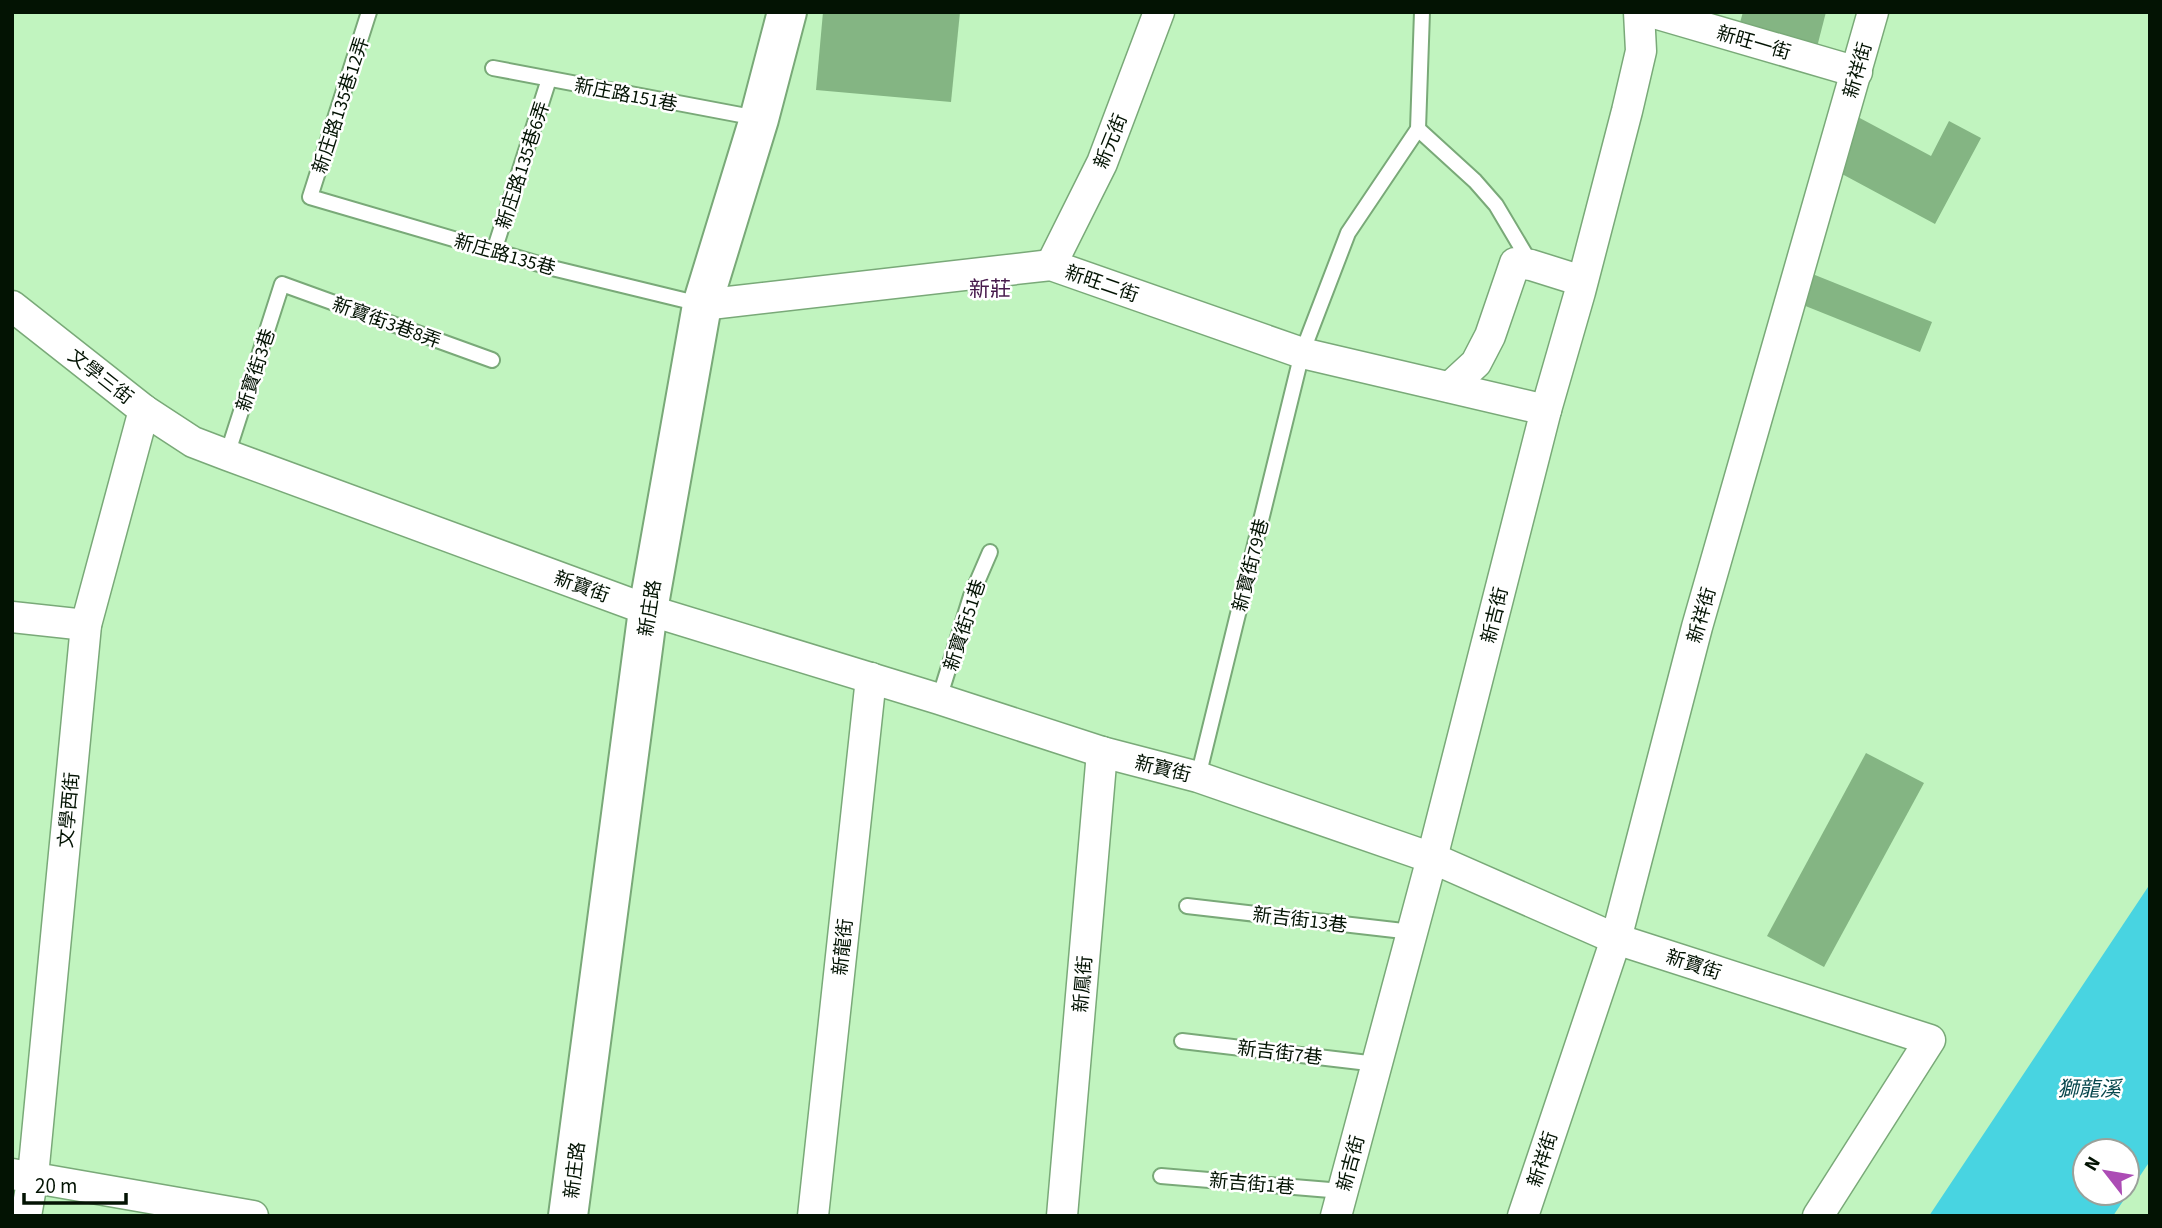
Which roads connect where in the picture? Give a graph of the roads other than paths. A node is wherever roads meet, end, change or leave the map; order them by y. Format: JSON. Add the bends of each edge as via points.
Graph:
{"nodes":[{"id":1,"x":369,"y":12,"type":"edge"},
{"id":2,"x":1159,"y":12,"type":"edge"},
{"id":3,"x":1422,"y":12,"type":"edge"},
{"id":4,"x":1639,"y":12,"type":"edge"},
{"id":5,"x":1651,"y":12,"type":"edge"},
{"id":6,"x":1873,"y":12,"type":"edge"},
{"id":7,"x":781,"y":14,"type":"edge"},
{"id":8,"x":493,"y":68,"type":"dead end"},
{"id":9,"x":1857,"y":72,"type":"junction"},
{"id":10,"x":549,"y":79,"type":"junction"},
{"id":11,"x":759,"y":118,"type":"junction"},
{"id":12,"x":1418,"y":129,"type":"junction"},
{"id":13,"x":310,"y":197,"type":"joint"},
{"id":14,"x":494,"y":251,"type":"junction"},
{"id":15,"x":1051,"y":265,"type":"junction"},
{"id":16,"x":1531,"y":265,"type":"junction"},
{"id":17,"x":1583,"y":281,"type":"junction"},
{"id":18,"x":282,"y":284,"type":"joint"},
{"id":19,"x":702,"y":305,"type":"junction"},
{"id":20,"x":12,"y":306,"type":"edge"},
{"id":21,"x":1302,"y":353,"type":"junction"},
{"id":22,"x":492,"y":360,"type":"dead end"},
{"id":23,"x":1450,"y":387,"type":"junction"},
{"id":24,"x":144,"y":410,"type":"junction"},
{"id":25,"x":1546,"y":411,"type":"junction"},
{"id":26,"x":193,"y":442,"type":"joint"},
{"id":27,"x":227,"y":455,"type":"junction"},
{"id":28,"x":990,"y":552,"type":"dead end"},
{"id":29,"x":648,"y":610,"type":"junction"},
{"id":30,"x":12,"y":617,"type":"edge"},
{"id":31,"x":86,"y":625,"type":"junction"},
{"id":32,"x":871,"y":678,"type":"junction"},
{"id":33,"x":939,"y":699,"type":"junction"},
{"id":34,"x":1102,"y":752,"type":"junction"},
{"id":35,"x":1198,"y":777,"type":"junction"},
{"id":36,"x":1432,"y":858,"type":"junction"},
{"id":37,"x":1187,"y":906,"type":"dead end"},
{"id":38,"x":1412,"y":932,"type":"junction"},
{"id":39,"x":1616,"y":939,"type":"junction"},
{"id":40,"x":1182,"y":1041,"type":"dead end"},
{"id":41,"x":1377,"y":1063,"type":"junction"},
{"id":42,"x":23,"y":1175,"type":"edge"},
{"id":43,"x":1161,"y":1175,"type":"dead end"},
{"id":44,"x":1339,"y":1204,"type":"edge"},
{"id":45,"x":26,"y":1216,"type":"edge"},
{"id":46,"x":253,"y":1216,"type":"edge"},
{"id":47,"x":568,"y":1216,"type":"edge"},
{"id":48,"x":813,"y":1216,"type":"edge"},
{"id":49,"x":1062,"y":1216,"type":"edge"},
{"id":50,"x":1523,"y":1216,"type":"edge"},
{"id":51,"x":1818,"y":1216,"type":"edge"}],
"edges":[{"from":1,"to":13,"type":"lane","name":"新庄路135巷12弄"},
{"from":2,"to":15,"type":"street","name":"新元街","via":[[1102,163]]},
{"from":3,"to":12,"type":"lane"},
{"from":4,"to":17,"type":"street","name":"新吉街","via":[[1641,51]]},
{"from":5,"to":9,"type":"street","name":"新旺一街"},
{"from":6,"to":9,"type":"street","name":"新祥街"},
{"from":7,"to":11,"type":"street","name":"新庄路"},
{"from":8,"to":10,"type":"lane","name":"新庄路151巷"},
{"from":9,"to":39,"type":"street","name":"新祥街","via":[[1697,627]]},
{"from":10,"to":11,"type":"lane","name":"新庄路151巷"},
{"from":10,"to":14,"type":"lane","name":"新庄路135巷6弄"},
{"from":11,"to":19,"type":"street","name":"新庄路"},
{"from":12,"to":16,"type":"lane","via":[[1496,205]]},
{"from":12,"to":21,"type":"lane","name":"新寶街79巷","via":[[1348,233]]},
{"from":13,"to":14,"type":"lane","name":"新庄路135巷"},
{"from":14,"to":19,"type":"lane","name":"新庄路135巷"},
{"from":15,"to":19,"type":"street","name":"新旺二街"},
{"from":15,"to":21,"type":"street","name":"新旺二街"},
{"from":16,"to":17,"type":"street"},
{"from":16,"to":23,"type":"street","via":[[1515,263],[1476,363]]},
{"from":17,"to":25,"type":"street","name":"新吉街"},
{"from":18,"to":22,"type":"lane","name":"新寶街3巷8弄"},
{"from":18,"to":27,"type":"lane","name":"新寶街3巷"},
{"from":19,"to":29,"type":"street","name":"新庄路"},
{"from":20,"to":24,"type":"street","name":"文學三街"},
{"from":21,"to":23,"type":"street","name":"新旺二街"},
{"from":21,"to":35,"type":"lane","name":"新寶街79巷"},
{"from":23,"to":25,"type":"street","name":"新旺二街"},
{"from":24,"to":26,"type":"street","name":"文學三街"},
{"from":24,"to":31,"type":"street","name":"文學西街"},
{"from":25,"to":36,"type":"street","name":"新吉街"},
{"from":26,"to":27,"type":"street","name":"新寶街"},
{"from":27,"to":29,"type":"street","name":"新寶街"},
{"from":28,"to":33,"type":"lane","name":"新寶街51巷","via":[[971,596]]},
{"from":29,"to":32,"type":"street","name":"新寶街"},
{"from":29,"to":47,"type":"street","name":"新庄路"},
{"from":30,"to":31,"type":"street"},
{"from":31,"to":42,"type":"street","name":"文學西街"},
{"from":32,"to":33,"type":"street","name":"新寶街"},
{"from":32,"to":48,"type":"street","name":"新龍街"},
{"from":33,"to":34,"type":"street","name":"新寶街"},
{"from":34,"to":35,"type":"street","name":"新寶街"},
{"from":34,"to":49,"type":"street","name":"新鳳街"},
{"from":35,"to":36,"type":"street","name":"新寶街"},
{"from":36,"to":38,"type":"street","name":"新吉街"},
{"from":36,"to":39,"type":"street","name":"新寶街"},
{"from":37,"to":38,"type":"lane","name":"新吉街13巷"},
{"from":38,"to":41,"type":"street","name":"新吉街"},
{"from":39,"to":50,"type":"street","name":"新祥街"},
{"from":39,"to":51,"type":"street","name":"新寶街","via":[[1930,1040]]},
{"from":40,"to":41,"type":"lane","name":"新吉街7巷"},
{"from":41,"to":44,"type":"street","name":"新吉街"},
{"from":42,"to":45,"type":"street","name":"文學西街"},
{"from":42,"to":46,"type":"street"},
{"from":43,"to":44,"type":"lane","name":"新吉街1巷"}]}
